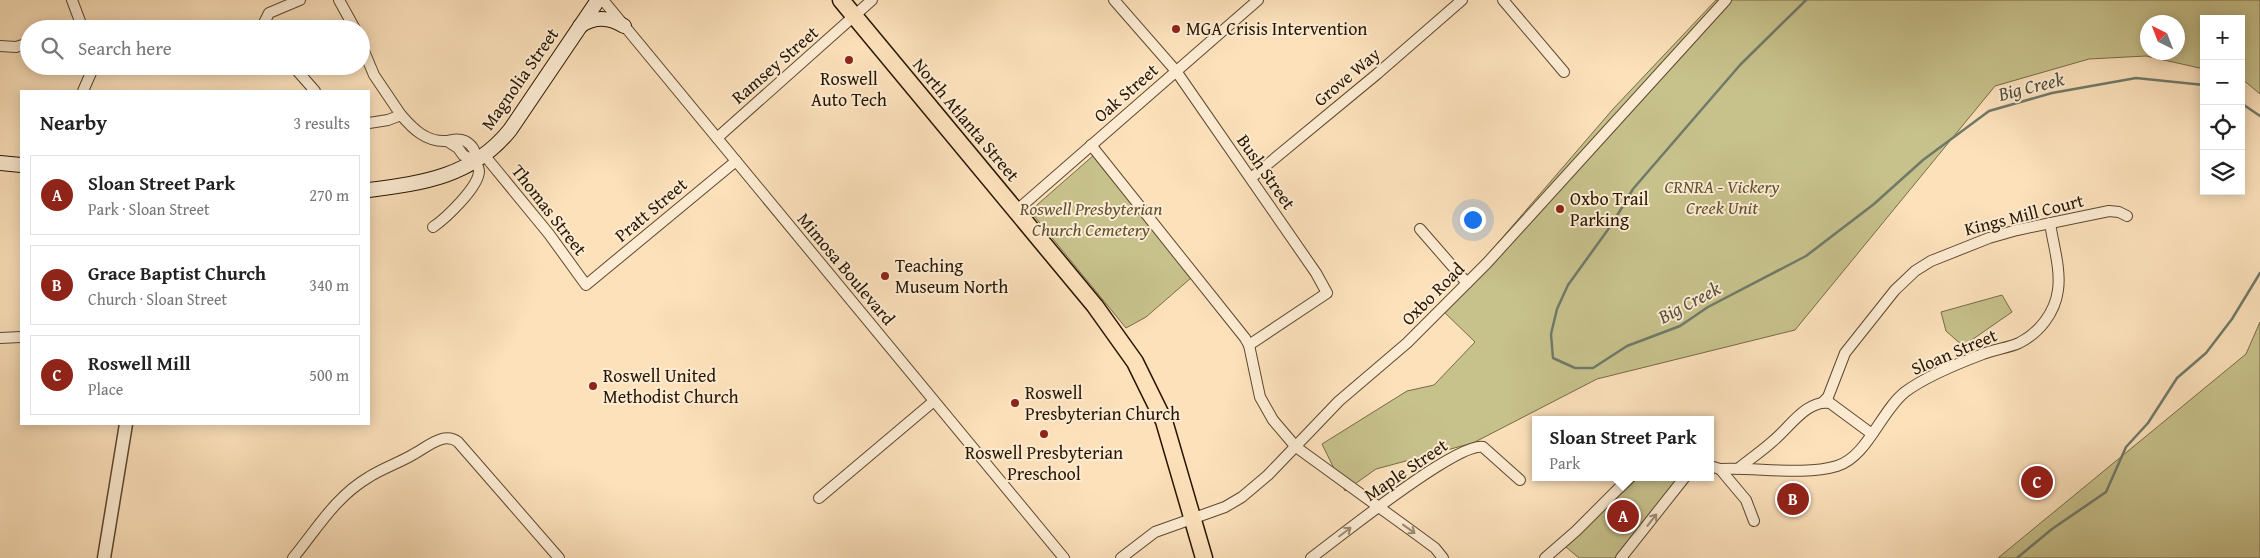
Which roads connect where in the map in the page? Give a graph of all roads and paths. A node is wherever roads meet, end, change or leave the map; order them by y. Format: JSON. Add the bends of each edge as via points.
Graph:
{"nodes":[{"id":1,"x":72,"y":0,"type":"edge"},
{"id":2,"x":300,"y":0,"type":"edge"},
{"id":3,"x":339,"y":0,"type":"edge"},
{"id":4,"x":598,"y":0,"type":"edge"},
{"id":5,"x":604,"y":0,"type":"edge"},
{"id":6,"x":841,"y":0,"type":"edge"},
{"id":7,"x":1114,"y":0,"type":"edge"},
{"id":8,"x":1258,"y":0,"type":"edge"},
{"id":9,"x":1462,"y":0,"type":"edge"},
{"id":10,"x":1503,"y":0,"type":"edge"},
{"id":11,"x":1726,"y":0,"type":"edge"},
{"id":12,"x":870,"y":1,"type":"edge"},
{"id":13,"x":1246,"y":4,"type":"edge"},
{"id":14,"x":854,"y":16,"type":"junction"},
{"id":15,"x":78,"y":20,"type":"edge"},
{"id":16,"x":265,"y":20,"type":"edge"},
{"id":17,"x":350,"y":20,"type":"edge"},
{"id":18,"x":624,"y":26,"type":"junction"},
{"id":19,"x":577,"y":28,"type":"junction"},
{"id":20,"x":0,"y":46,"type":"edge"},
{"id":21,"x":20,"y":46,"type":"edge"},
{"id":22,"x":370,"y":65,"type":"edge"},
{"id":23,"x":1176,"y":71,"type":"junction"},
{"id":24,"x":1564,"y":72,"type":"dead end"},
{"id":25,"x":90,"y":75,"type":"edge"},
{"id":26,"x":302,"y":75,"type":"edge"},
{"id":27,"x":83,"y":90,"type":"edge"},
{"id":28,"x":314,"y":90,"type":"edge"},
{"id":29,"x":401,"y":115,"type":"junction"},
{"id":30,"x":370,"y":123,"type":"edge"},
{"id":31,"x":717,"y":138,"type":"junction"},
{"id":32,"x":1091,"y":146,"type":"junction"},
{"id":33,"x":480,"y":159,"type":"junction"},
{"id":34,"x":736,"y":161,"type":"junction"},
{"id":35,"x":0,"y":163,"type":"edge"},
{"id":36,"x":20,"y":165,"type":"edge"},
{"id":37,"x":1251,"y":178,"type":"junction"},
{"id":38,"x":370,"y":190,"type":"edge"},
{"id":39,"x":1016,"y":211,"type":"junction"},
{"id":40,"x":2127,"y":216,"type":"dead end"},
{"id":41,"x":2050,"y":223,"type":"junction"},
{"id":42,"x":433,"y":227,"type":"dead end"},
{"id":43,"x":1420,"y":229,"type":"dead end"},
{"id":44,"x":1468,"y":283,"type":"junction"},
{"id":45,"x":586,"y":285,"type":"joint"},
{"id":46,"x":20,"y":337,"type":"edge"},
{"id":47,"x":0,"y":338,"type":"edge"},
{"id":48,"x":1249,"y":345,"type":"junction"},
{"id":49,"x":934,"y":401,"type":"junction"},
{"id":50,"x":1823,"y":402,"type":"junction"},
{"id":51,"x":126,"y":425,"type":"edge"},
{"id":52,"x":1872,"y":434,"type":"junction"},
{"id":53,"x":1296,"y":446,"type":"junction"},
{"id":54,"x":1715,"y":468,"type":"edge"},
{"id":55,"x":1739,"y":468,"type":"junction"},
{"id":56,"x":1520,"y":480,"type":"dead end"},
{"id":57,"x":1626,"y":481,"type":"edge"},
{"id":58,"x":1682,"y":481,"type":"edge"},
{"id":59,"x":819,"y":498,"type":"dead end"},
{"id":60,"x":1378,"y":507,"type":"junction"},
{"id":61,"x":1193,"y":518,"type":"junction"},
{"id":62,"x":1754,"y":521,"type":"dead end"},
{"id":63,"x":104,"y":558,"type":"edge"},
{"id":64,"x":293,"y":558,"type":"edge"},
{"id":65,"x":559,"y":558,"type":"edge"},
{"id":66,"x":1064,"y":558,"type":"edge"},
{"id":67,"x":1121,"y":558,"type":"edge"},
{"id":68,"x":1204,"y":558,"type":"edge"},
{"id":69,"x":1311,"y":558,"type":"edge"},
{"id":70,"x":1444,"y":558,"type":"edge"},
{"id":71,"x":1545,"y":558,"type":"edge"},
{"id":72,"x":1621,"y":558,"type":"edge"}],
"edges":[{"from":1,"to":15,"type":"street"},
{"from":2,"to":16,"type":"street","via":[[268,13]]},
{"from":3,"to":17,"type":"street"},
{"from":4,"to":19,"type":"main road","name":"Magnolia Street"},
{"from":5,"to":18,"type":"street","name":"Mimosa Boulevard"},
{"from":6,"to":14,"type":"highway","name":"North Atlanta Street"},
{"from":7,"to":23,"type":"street","name":"Bush Street"},
{"from":8,"to":13,"type":"street","name":"Oak Street"},
{"from":9,"to":37,"type":"street","name":"Grove Way"},
{"from":10,"to":24,"type":"street"},
{"from":11,"to":44,"type":"street","name":"Oxbo Road"},
{"from":12,"to":14,"type":"street","name":"Ramsey Street"},
{"from":13,"to":23,"type":"street","name":"Oak Street"},
{"from":14,"to":31,"type":"street","name":"Ramsey Street"},
{"from":14,"to":39,"type":"highway","name":"North Atlanta Street"},
{"from":18,"to":19,"type":"main road","via":[[602,18]]},
{"from":18,"to":31,"type":"street","name":"Mimosa Boulevard"},
{"from":19,"to":33,"type":"main road","name":"Magnolia Street","via":[[510,130]]},
{"from":20,"to":21,"type":"street"},
{"from":22,"to":29,"type":"street"},
{"from":23,"to":32,"type":"street","name":"Oak Street"},
{"from":23,"to":37,"type":"street","name":"Bush Street"},
{"from":25,"to":27,"type":"street"},
{"from":26,"to":28,"type":"street"},
{"from":29,"to":30,"type":"street"},
{"from":29,"to":33,"type":"street","name":"Thomas Street","via":[[416,132],[447,141],[463,155]]},
{"from":31,"to":34,"type":"street","name":"Mimosa Boulevard"},
{"from":32,"to":39,"type":"street","name":"Oak Street"},
{"from":32,"to":48,"type":"street"},
{"from":33,"to":38,"type":"main road","name":"Magnolia Street","via":[[446,176]]},
{"from":33,"to":42,"type":"street","via":[[477,179],[456,209]]},
{"from":33,"to":45,"type":"street","name":"Thomas Street","via":[[549,234]]},
{"from":34,"to":45,"type":"street","name":"Pratt Street"},
{"from":34,"to":49,"type":"street","name":"Mimosa Boulevard"},
{"from":35,"to":36,"type":"main road"},
{"from":37,"to":48,"type":"street","name":"Bush Street","via":[[1327,293]]},
{"from":39,"to":61,"type":"highway","name":"North Atlanta Street","via":[[1107,320],[1135,362],[1164,421]]},
{"from":40,"to":41,"type":"street","name":"Kings Mill Court","via":[[2109,211]]},
{"from":41,"to":50,"type":"street","name":"Kings Mill Court","via":[[1982,240],[1915,271],[1895,290],[1845,353],[1828,397]]},
{"from":41,"to":52,"type":"street","name":"Sloan Street","via":[[2059,276],[2054,305],[2046,321],[2034,334],[2018,343],[1983,354],[1912,388],[1895,402]]},
{"from":43,"to":44,"type":"street"},
{"from":44,"to":53,"type":"street","name":"Oxbo Road","via":[[1407,343],[1339,401]]},
{"from":46,"to":47,"type":"street"},
{"from":48,"to":53,"type":"street","via":[[1260,397],[1273,420]]},
{"from":49,"to":59,"type":"street"},
{"from":49,"to":66,"type":"street","name":"Mimosa Boulevard"},
{"from":50,"to":52,"type":"street","via":[[1830,403]]},
{"from":50,"to":55,"type":"street","via":[[1800,416]]},
{"from":51,"to":63,"type":"street"},
{"from":52,"to":55,"type":"street","name":"Sloan Street","via":[[1849,460],[1835,467],[1782,471]]},
{"from":53,"to":60,"type":"street"},
{"from":53,"to":61,"type":"street","name":"Oxbo Road","via":[[1242,497],[1217,511]]},
{"from":54,"to":55,"type":"street","name":"Sloan Street"},
{"from":54,"to":62,"type":"street","via":[[1746,500]]},
{"from":56,"to":60,"type":"street","name":"Maple Street","via":[[1478,446],[1455,456]]},
{"from":57,"to":71,"type":"street"},
{"from":72,"to":58,"type":"street","one_way":true},
{"from":69,"to":60,"type":"street","name":"Maple Street","one_way":true},
{"from":60,"to":70,"type":"street","one_way":true},
{"from":61,"to":67,"type":"street","name":"Oxbo Road","via":[[1155,532]]},
{"from":61,"to":68,"type":"highway","name":"North Atlanta Street"},
{"from":64,"to":65,"type":"street","via":[[326,512],[368,477],[440,439],[449,438],[458,442]]}]}
